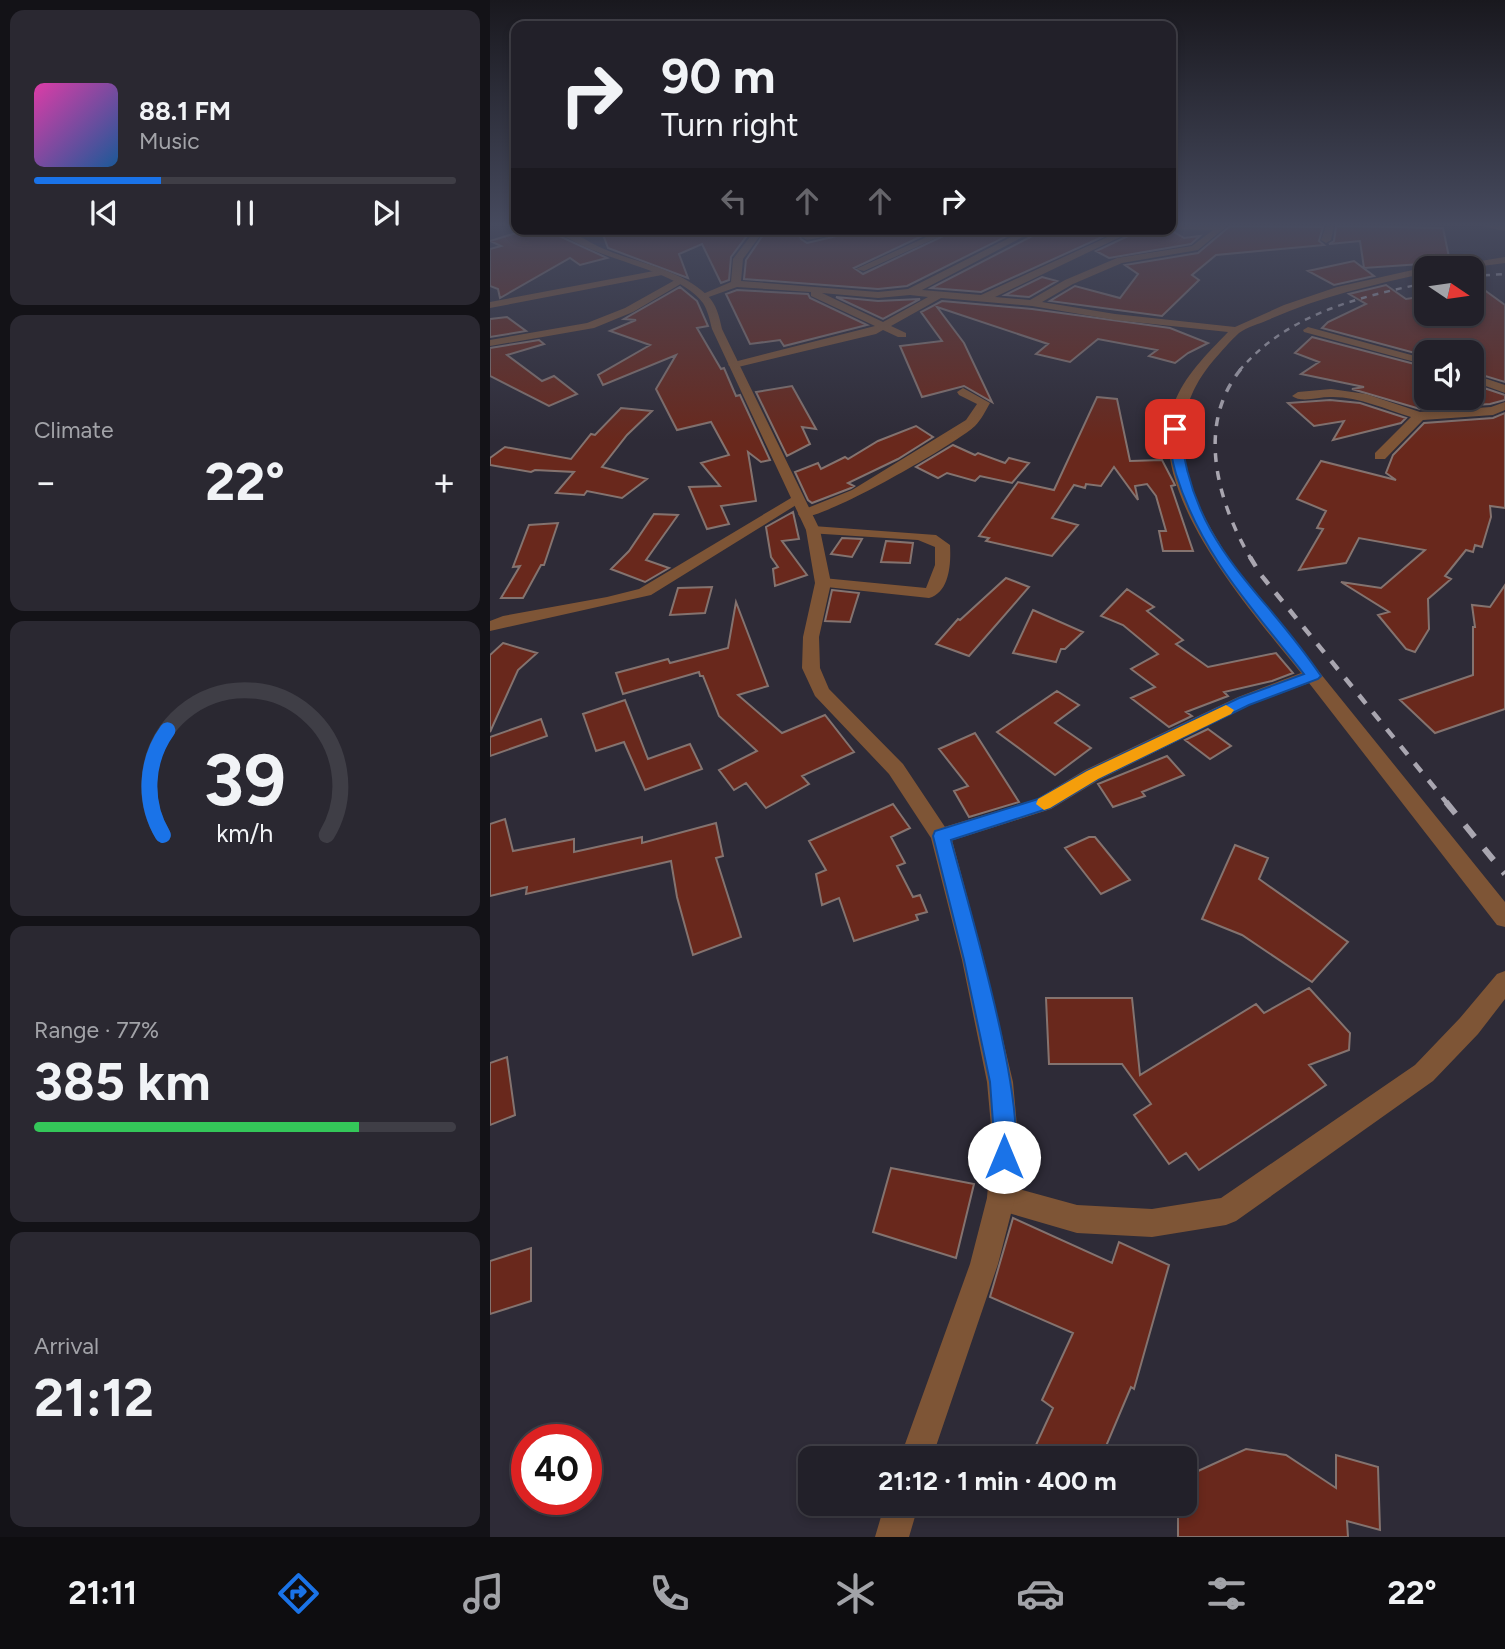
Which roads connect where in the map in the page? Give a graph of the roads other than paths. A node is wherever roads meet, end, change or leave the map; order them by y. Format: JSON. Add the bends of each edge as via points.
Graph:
{"nodes":[{"id":1,"x":528,"y":298,"type":"edge"},
{"id":2,"x":649,"y":298,"type":"edge"},
{"id":3,"x":704,"y":298,"type":"edge"},
{"id":4,"x":823,"y":298,"type":"edge"},
{"id":5,"x":934,"y":298,"type":"edge"},
{"id":6,"x":978,"y":298,"type":"edge"},
{"id":7,"x":982,"y":298,"type":"joint"},
{"id":8,"x":1041,"y":298,"type":"edge"},
{"id":9,"x":1319,"y":298,"type":"edge"},
{"id":10,"x":1032,"y":303,"type":"junction"},
{"id":11,"x":490,"y":305,"type":"edge"},
{"id":12,"x":883,"y":327,"type":"junction"},
{"id":13,"x":1236,"y":330,"type":"junction"},
{"id":14,"x":1308,"y":330,"type":"dead end"},
{"id":15,"x":901,"y":335,"type":"dead end"},
{"id":16,"x":490,"y":343,"type":"edge"},
{"id":17,"x":1414,"y":359,"type":"edge"},
{"id":18,"x":734,"y":365,"type":"junction"},
{"id":19,"x":1484,"y":381,"type":"edge"},
{"id":20,"x":1505,"y":389,"type":"edge"},
{"id":21,"x":963,"y":392,"type":"dead end"},
{"id":22,"x":1298,"y":396,"type":"dead end"},
{"id":23,"x":1505,"y":406,"type":"edge"},
{"id":24,"x":1419,"y":416,"type":"junction"},
{"id":25,"x":1380,"y":456,"type":"dead end"},
{"id":26,"x":805,"y":514,"type":"junction"},
{"id":27,"x":823,"y":583,"type":"junction"},
{"id":28,"x":490,"y":626,"type":"edge"},
{"id":29,"x":1313,"y":676,"type":"junction"},
{"id":30,"x":941,"y":836,"type":"junction"},
{"id":31,"x":1505,"y":919,"type":"edge"},
{"id":32,"x":1505,"y":981,"type":"edge"},
{"id":33,"x":1001,"y":1198,"type":"junction"},
{"id":34,"x":920,"y":1446,"type":"edge"},
{"id":35,"x":898,"y":1516,"type":"edge"},
{"id":36,"x":892,"y":1537,"type":"edge"}],
"edges":[{"from":1,"to":11,"type":"street"},
{"from":2,"to":16,"type":"street","via":[[590,326]]},
{"from":3,"to":18,"type":"street"},
{"from":4,"to":12,"type":"street"},
{"from":5,"to":12,"type":"street"},
{"from":6,"to":7,"type":"street"},
{"from":7,"to":10,"type":"street"},
{"from":8,"to":10,"type":"street"},
{"from":9,"to":13,"type":"street"},
{"from":10,"to":13,"type":"street"},
{"from":12,"to":15,"type":"street"},
{"from":12,"to":18,"type":"street"},
{"from":13,"to":29,"type":"street","via":[[1210,356],[1178,408],[1178,460],[1192,507],[1208,539]]},
{"from":14,"to":17,"type":"street"},
{"from":18,"to":26,"type":"street"},
{"from":19,"to":20,"type":"street"},
{"from":21,"to":26,"type":"street","via":[[984,403],[971,423],[857,493]]},
{"from":22,"to":24,"type":"street","via":[[1331,393],[1362,397]]},
{"from":23,"to":24,"type":"street","via":[[1493,411]]},
{"from":24,"to":25,"type":"street"},
{"from":26,"to":27,"type":"street"},
{"from":26,"to":27,"type":"street","via":[[931,538],[942,545],[943,565],[929,593]]},
{"from":26,"to":28,"type":"street","via":[[627,599],[541,611]]},
{"from":27,"to":30,"type":"street","via":[[811,637],[811,668],[821,692],[896,769]]},
{"from":29,"to":30,"type":"street","via":[[1244,701],[1092,775],[1044,804]]},
{"from":29,"to":31,"type":"street"},
{"from":30,"to":33,"type":"street","via":[[1000,1082],[1005,1137]]},
{"from":32,"to":33,"type":"street","via":[[1424,1073],[1226,1211],[1152,1223],[1077,1219]]},
{"from":33,"to":34,"type":"street","via":[[984,1264]]},
{"from":35,"to":36,"type":"street"}]}
